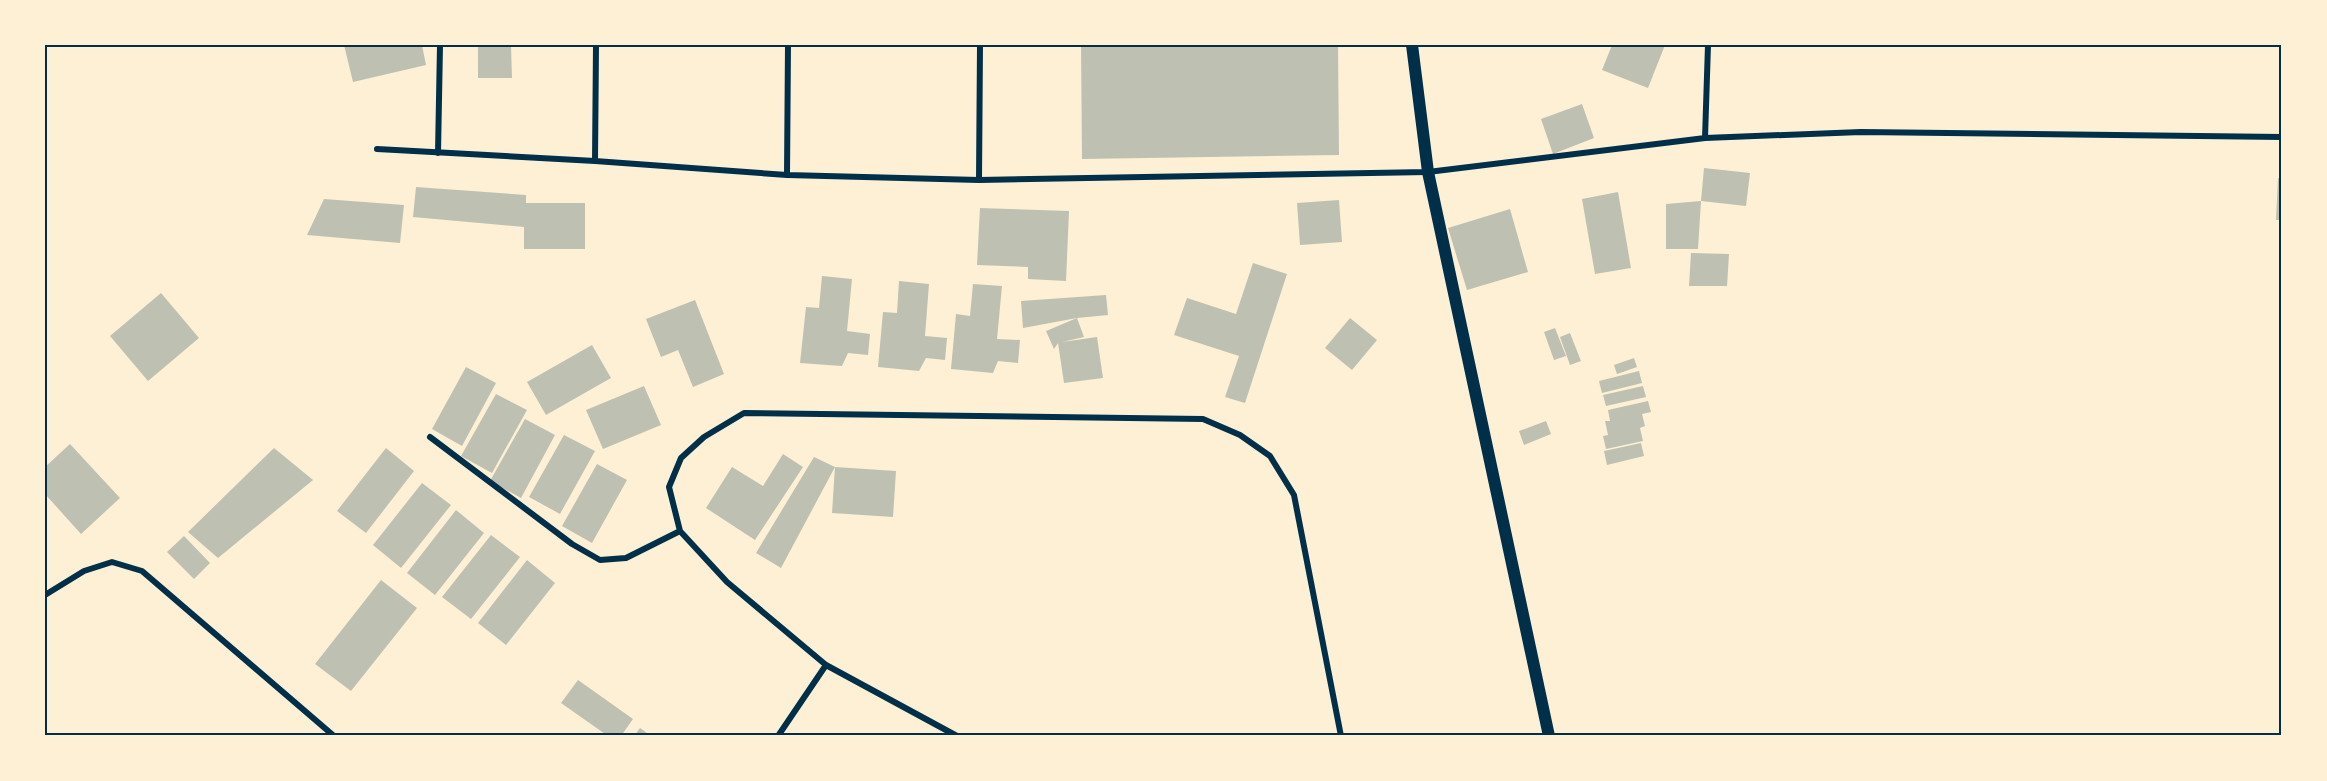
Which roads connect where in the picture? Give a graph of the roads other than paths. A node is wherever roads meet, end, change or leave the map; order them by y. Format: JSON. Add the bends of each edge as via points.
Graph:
{"nodes":[{"id":1,"x":440,"y":45,"type":"edge"},
{"id":2,"x":596,"y":45,"type":"edge"},
{"id":3,"x":788,"y":45,"type":"edge"},
{"id":4,"x":980,"y":45,"type":"edge"},
{"id":5,"x":1412,"y":45,"type":"edge"},
{"id":6,"x":1708,"y":45,"type":"edge"},
{"id":7,"x":2282,"y":136,"type":"edge"},
{"id":8,"x":1705,"y":138,"type":"junction"},
{"id":9,"x":377,"y":149,"type":"dead end"},
{"id":10,"x":438,"y":153,"type":"junction"},
{"id":11,"x":595,"y":161,"type":"junction"},
{"id":12,"x":1428,"y":172,"type":"junction"},
{"id":13,"x":787,"y":175,"type":"junction"},
{"id":14,"x":979,"y":180,"type":"junction"},
{"id":15,"x":429,"y":437,"type":"dead end"},
{"id":16,"x":680,"y":531,"type":"junction"},
{"id":17,"x":45,"y":594,"type":"edge"},
{"id":18,"x":826,"y":665,"type":"junction"},
{"id":19,"x":334,"y":736,"type":"edge"},
{"id":20,"x":778,"y":736,"type":"edge"},
{"id":21,"x":957,"y":736,"type":"edge"},
{"id":22,"x":1341,"y":736,"type":"edge"},
{"id":23,"x":1549,"y":736,"type":"edge"}],
"edges":[{"from":1,"to":10,"type":"street"},
{"from":2,"to":11,"type":"street"},
{"from":3,"to":13,"type":"street"},
{"from":4,"to":14,"type":"street"},
{"from":5,"to":12,"type":"main road"},
{"from":6,"to":8,"type":"street"},
{"from":7,"to":8,"type":"street","via":[[1861,132]]},
{"from":8,"to":12,"type":"street"},
{"from":9,"to":10,"type":"street"},
{"from":10,"to":11,"type":"street"},
{"from":11,"to":13,"type":"street"},
{"from":12,"to":14,"type":"street"},
{"from":12,"to":23,"type":"main road"},
{"from":13,"to":14,"type":"street"},
{"from":15,"to":16,"type":"street","via":[[572,544],[600,560],[626,558]]},
{"from":16,"to":18,"type":"street","via":[[727,582]]},
{"from":16,"to":22,"type":"street","via":[[669,487],[681,458],[704,437],[744,413],[1203,419],[1240,435],[1270,456],[1294,495]]},
{"from":17,"to":19,"type":"street","via":[[84,571],[112,562],[142,571]]},
{"from":18,"to":20,"type":"street"},
{"from":18,"to":21,"type":"street"}]}
